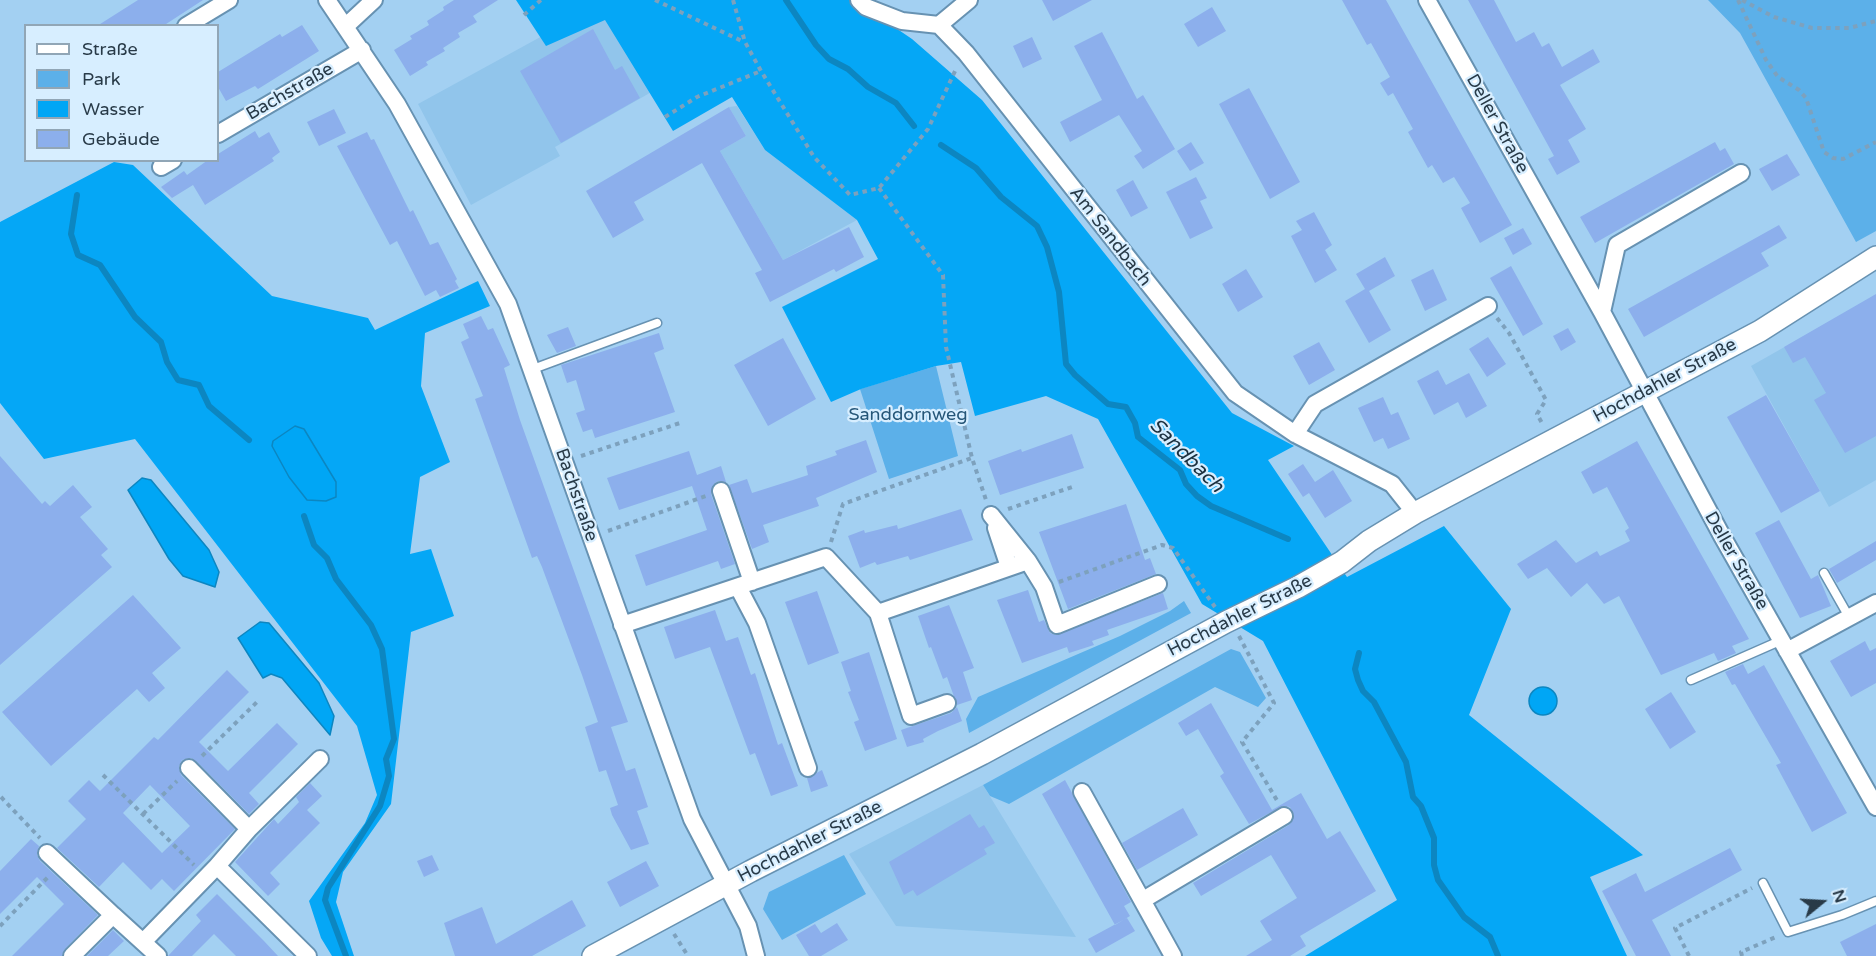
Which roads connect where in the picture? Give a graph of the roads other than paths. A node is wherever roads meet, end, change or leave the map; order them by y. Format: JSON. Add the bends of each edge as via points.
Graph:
{"nodes":[{"id":1,"x":229,"y":0,"type":"edge"},
{"id":2,"x":327,"y":0,"type":"edge"},
{"id":3,"x":374,"y":0,"type":"edge"},
{"id":4,"x":859,"y":0,"type":"edge"},
{"id":5,"x":969,"y":0,"type":"edge"},
{"id":6,"x":1427,"y":0,"type":"edge"},
{"id":7,"x":189,"y":24,"type":"edge"},
{"id":8,"x":939,"y":24,"type":"junction"},
{"id":9,"x":346,"y":26,"type":"junction"},
{"id":10,"x":362,"y":50,"type":"junction"},
{"id":11,"x":219,"y":133,"type":"edge"},
{"id":12,"x":1741,"y":173,"type":"dead end"},
{"id":13,"x":1876,"y":257,"type":"edge"},
{"id":14,"x":1488,"y":306,"type":"road end"},
{"id":15,"x":1602,"y":312,"type":"junction"},
{"id":16,"x":657,"y":323,"type":"dead end"},
{"id":17,"x":533,"y":369,"type":"junction"},
{"id":18,"x":1644,"y":393,"type":"junction"},
{"id":19,"x":1295,"y":434,"type":"junction"},
{"id":20,"x":721,"y":491,"type":"road end"},
{"id":21,"x":1415,"y":513,"type":"junction"},
{"id":22,"x":1028,"y":561,"type":"junction"},
{"id":23,"x":1009,"y":567,"type":"junction"},
{"id":24,"x":1824,"y":573,"type":"dead end"},
{"id":25,"x":745,"y":584,"type":"junction"},
{"id":26,"x":1158,"y":584,"type":"dead end"},
{"id":27,"x":1876,"y":603,"type":"edge"},
{"id":28,"x":878,"y":613,"type":"junction"},
{"id":29,"x":1849,"y":617,"type":"junction"},
{"id":30,"x":622,"y":625,"type":"junction"},
{"id":31,"x":1784,"y":645,"type":"junction"},
{"id":32,"x":1691,"y":680,"type":"dead end"},
{"id":33,"x":947,"y":703,"type":"dead end"},
{"id":34,"x":320,"y":759,"type":"dead end"},
{"id":35,"x":189,"y":768,"type":"dead end"},
{"id":36,"x":808,"y":768,"type":"dead end"},
{"id":37,"x":1871,"y":784,"type":"edge"},
{"id":38,"x":1082,"y":792,"type":"dead end"},
{"id":39,"x":1876,"y":807,"type":"edge"},
{"id":40,"x":1284,"y":816,"type":"road end"},
{"id":41,"x":249,"y":830,"type":"junction"},
{"id":42,"x":47,"y":853,"type":"road end"},
{"id":43,"x":212,"y":872,"type":"junction"},
{"id":44,"x":1763,"y":883,"type":"road end"},
{"id":45,"x":726,"y":885,"type":"junction"},
{"id":46,"x":1143,"y":900,"type":"junction"},
{"id":47,"x":1876,"y":901,"type":"edge"},
{"id":48,"x":113,"y":915,"type":"junction"},
{"id":49,"x":142,"y":942,"type":"junction"},
{"id":50,"x":72,"y":956,"type":"edge"},
{"id":51,"x":158,"y":956,"type":"edge"},
{"id":52,"x":308,"y":956,"type":"edge"},
{"id":53,"x":593,"y":956,"type":"edge"},
{"id":54,"x":756,"y":956,"type":"edge"},
{"id":55,"x":1173,"y":956,"type":"edge"}],
"edges":[{"from":1,"to":7,"type":"street"},
{"from":2,"to":9,"type":"street","name":"Bachstraße"},
{"from":3,"to":9,"type":"street"},
{"from":4,"to":8,"type":"street","via":[[866,7],[902,21]]},
{"from":5,"to":8,"type":"street"},
{"from":6,"to":15,"type":"street","name":"Deller Straße"},
{"from":8,"to":19,"type":"street","name":"Am Sandbach","via":[[1235,393]]},
{"from":9,"to":10,"type":"street","name":"Bachstraße"},
{"from":10,"to":11,"type":"street","name":"Bachstraße"},
{"from":10,"to":17,"type":"street","name":"Bachstraße","via":[[397,104],[508,304]]},
{"from":12,"to":15,"type":"street","via":[[1617,245]]},
{"from":13,"to":18,"type":"street","name":"Hochdahler Straße","via":[[1760,331]]},
{"from":14,"to":19,"type":"street","via":[[1315,404]]},
{"from":15,"to":18,"type":"street","name":"Deller Straße"},
{"from":16,"to":17,"type":"lane"},
{"from":17,"to":30,"type":"street","name":"Bachstraße"},
{"from":18,"to":21,"type":"street","name":"Hochdahler Straße"},
{"from":18,"to":31,"type":"street","name":"Deller Straße"},
{"from":19,"to":21,"type":"street","name":"Am Sandbach","via":[[1392,484]]},
{"from":20,"to":25,"type":"street"},
{"from":21,"to":45,"type":"street","name":"Hochdahler Straße","via":[[1342,562]]},
{"from":22,"to":23,"type":"street"},
{"from":22,"to":23,"type":"street","via":[[992,515]]},
{"from":22,"to":26,"type":"street","via":[[1044,587],[1058,625]]},
{"from":23,"to":28,"type":"street"},
{"from":24,"to":29,"type":"lane"},
{"from":25,"to":28,"type":"street","via":[[826,557]]},
{"from":25,"to":30,"type":"street"},
{"from":25,"to":36,"type":"street"},
{"from":27,"to":29,"type":"street"},
{"from":28,"to":33,"type":"street","via":[[911,716]]},
{"from":29,"to":31,"type":"street"},
{"from":30,"to":45,"type":"street","name":"Bachstraße","via":[[692,819]]},
{"from":31,"to":32,"type":"lane"},
{"from":31,"to":37,"type":"street","name":"Deller Straße"},
{"from":34,"to":41,"type":"street"},
{"from":35,"to":41,"type":"street"},
{"from":37,"to":39,"type":"street","name":"Deller Straße"},
{"from":38,"to":46,"type":"street"},
{"from":40,"to":46,"type":"street"},
{"from":41,"to":43,"type":"street"},
{"from":42,"to":48,"type":"street"},
{"from":43,"to":49,"type":"street"},
{"from":43,"to":52,"type":"street"},
{"from":44,"to":47,"type":"lane","via":[[1788,932]]},
{"from":45,"to":53,"type":"street","name":"Hochdahler Straße"},
{"from":45,"to":54,"type":"street","name":"Bachstraße","via":[[748,926]]},
{"from":46,"to":55,"type":"street"},
{"from":48,"to":49,"type":"street"},
{"from":48,"to":50,"type":"street"},
{"from":49,"to":51,"type":"street"}]}
